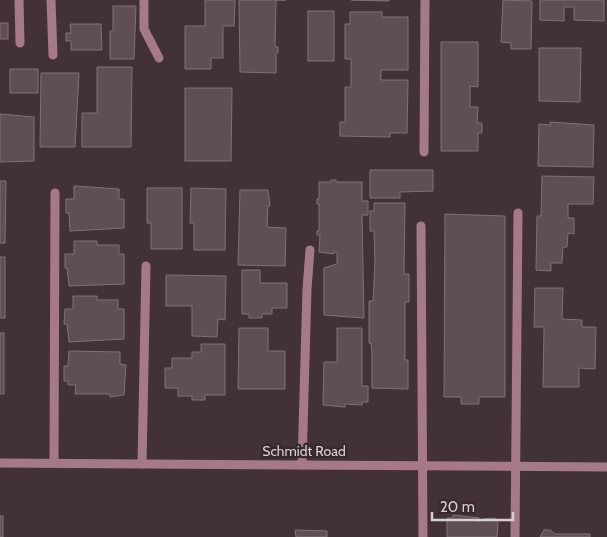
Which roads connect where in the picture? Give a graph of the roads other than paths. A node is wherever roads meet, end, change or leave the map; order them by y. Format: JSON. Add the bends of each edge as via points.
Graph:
{"nodes":[{"id":1,"x":19,"y":0,"type":"edge"},
{"id":2,"x":51,"y":0,"type":"edge"},
{"id":3,"x":144,"y":0,"type":"edge"},
{"id":4,"x":425,"y":0,"type":"edge"},
{"id":5,"x":20,"y":43,"type":"dead end"},
{"id":6,"x":54,"y":55,"type":"dead end"},
{"id":7,"x":159,"y":58,"type":"dead end"},
{"id":8,"x":424,"y":152,"type":"dead end"},
{"id":9,"x":55,"y":193,"type":"dead end"},
{"id":10,"x":518,"y":213,"type":"dead end"},
{"id":11,"x":421,"y":226,"type":"dead end"},
{"id":12,"x":310,"y":250,"type":"dead end"},
{"id":13,"x":146,"y":266,"type":"dead end"},
{"id":14,"x":0,"y":463,"type":"edge"},
{"id":15,"x":54,"y":463,"type":"junction"},
{"id":16,"x":142,"y":464,"type":"junction"},
{"id":17,"x":302,"y":465,"type":"junction"},
{"id":18,"x":423,"y":466,"type":"junction"},
{"id":19,"x":516,"y":466,"type":"junction"},
{"id":20,"x":607,"y":467,"type":"edge"},
{"id":21,"x":423,"y":537,"type":"edge"},
{"id":22,"x":514,"y":537,"type":"edge"}],
"edges":[{"from":1,"to":5,"type":"street"},
{"from":2,"to":6,"type":"street"},
{"from":3,"to":7,"type":"street","via":[[144,28]]},
{"from":4,"to":8,"type":"street"},
{"from":9,"to":15,"type":"street"},
{"from":10,"to":19,"type":"street"},
{"from":11,"to":18,"type":"street"},
{"from":12,"to":17,"type":"street"},
{"from":13,"to":16,"type":"street"},
{"from":14,"to":15,"type":"street","name":"Schmidt Road"},
{"from":15,"to":16,"type":"street","name":"Schmidt Road"},
{"from":16,"to":17,"type":"street","name":"Schmidt Road"},
{"from":17,"to":18,"type":"street","name":"Schmidt Road"},
{"from":18,"to":19,"type":"street","name":"Schmidt Road"},
{"from":18,"to":21,"type":"street"},
{"from":19,"to":20,"type":"street","name":"Schmidt Road"},
{"from":19,"to":22,"type":"street"}]}
